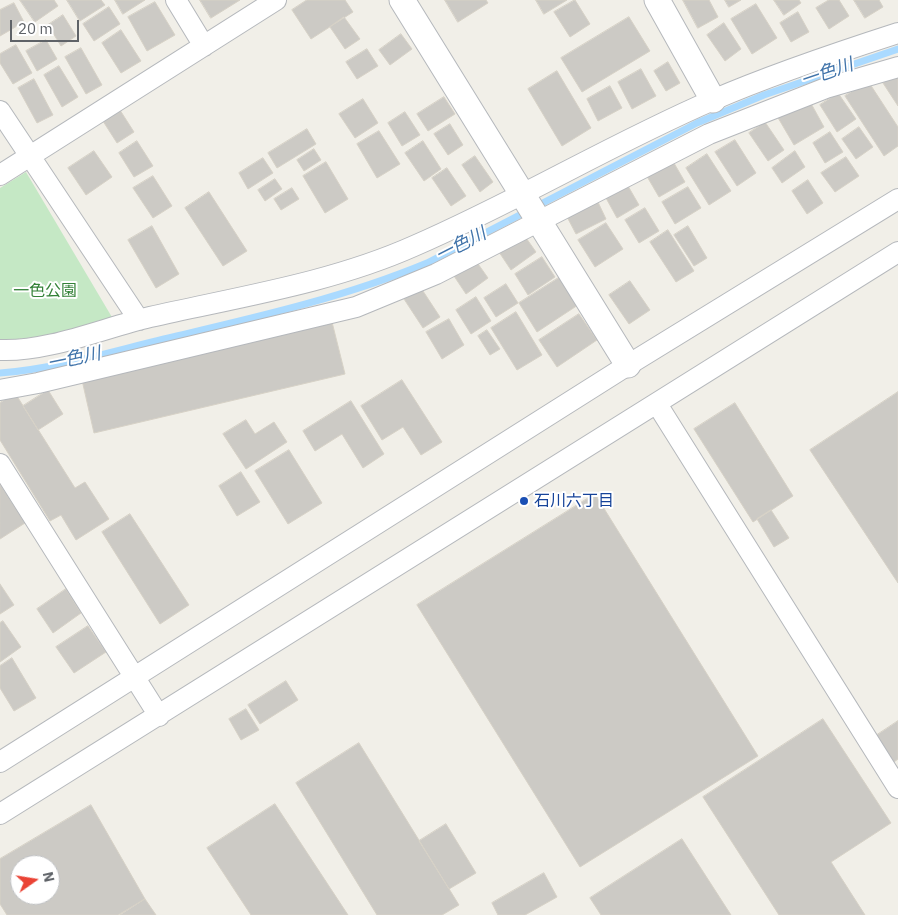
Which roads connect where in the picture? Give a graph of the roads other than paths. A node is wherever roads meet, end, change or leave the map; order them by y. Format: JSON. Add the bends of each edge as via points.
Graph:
{"nodes":[{"id":1,"x":176,"y":0,"type":"edge"},
{"id":2,"x":276,"y":0,"type":"edge"},
{"id":3,"x":402,"y":0,"type":"edge"},
{"id":4,"x":657,"y":0,"type":"edge"},
{"id":5,"x":898,"y":33,"type":"edge"},
{"id":6,"x":204,"y":46,"type":"junction"},
{"id":7,"x":898,"y":67,"type":"edge"},
{"id":8,"x":712,"y":100,"type":"junction"},
{"id":9,"x":0,"y":111,"type":"edge"},
{"id":10,"x":29,"y":157,"type":"junction"},
{"id":11,"x":0,"y":175,"type":"edge"},
{"id":12,"x":898,"y":199,"type":"edge"},
{"id":13,"x":530,"y":207,"type":"junction"},
{"id":14,"x":898,"y":252,"type":"edge"},
{"id":15,"x":139,"y":320,"type":"junction"},
{"id":16,"x":0,"y":350,"type":"edge"},
{"id":17,"x":628,"y":365,"type":"junction"},
{"id":18,"x":0,"y":390,"type":"edge"},
{"id":19,"x":657,"y":404,"type":"junction"},
{"id":20,"x":0,"y":464,"type":"edge"},
{"id":21,"x":136,"y":678,"type":"junction"},
{"id":22,"x":159,"y":716,"type":"junction"},
{"id":23,"x":0,"y":762,"type":"edge"},
{"id":24,"x":898,"y":788,"type":"edge"},
{"id":25,"x":0,"y":814,"type":"edge"}],
"edges":[{"from":1,"to":6,"type":"street"},
{"from":2,"to":6,"type":"street"},
{"from":3,"to":13,"type":"street"},
{"from":4,"to":8,"type":"street"},
{"from":5,"to":8,"type":"street"},
{"from":6,"to":10,"type":"street"},
{"from":7,"to":13,"type":"street","via":[[826,88]]},
{"from":8,"to":13,"type":"street"},
{"from":9,"to":10,"type":"street"},
{"from":10,"to":11,"type":"street"},
{"from":10,"to":15,"type":"street"},
{"from":12,"to":17,"type":"street"},
{"from":13,"to":15,"type":"street","via":[[320,279]]},
{"from":13,"to":17,"type":"street"},
{"from":13,"to":18,"type":"street","via":[[436,274],[356,307]]},
{"from":14,"to":19,"type":"street"},
{"from":15,"to":16,"type":"street","via":[[50,343]]},
{"from":17,"to":21,"type":"street"},
{"from":19,"to":22,"type":"street"},
{"from":19,"to":24,"type":"street"},
{"from":20,"to":21,"type":"street"},
{"from":21,"to":22,"type":"street"},
{"from":21,"to":23,"type":"street"},
{"from":22,"to":25,"type":"street"}]}
